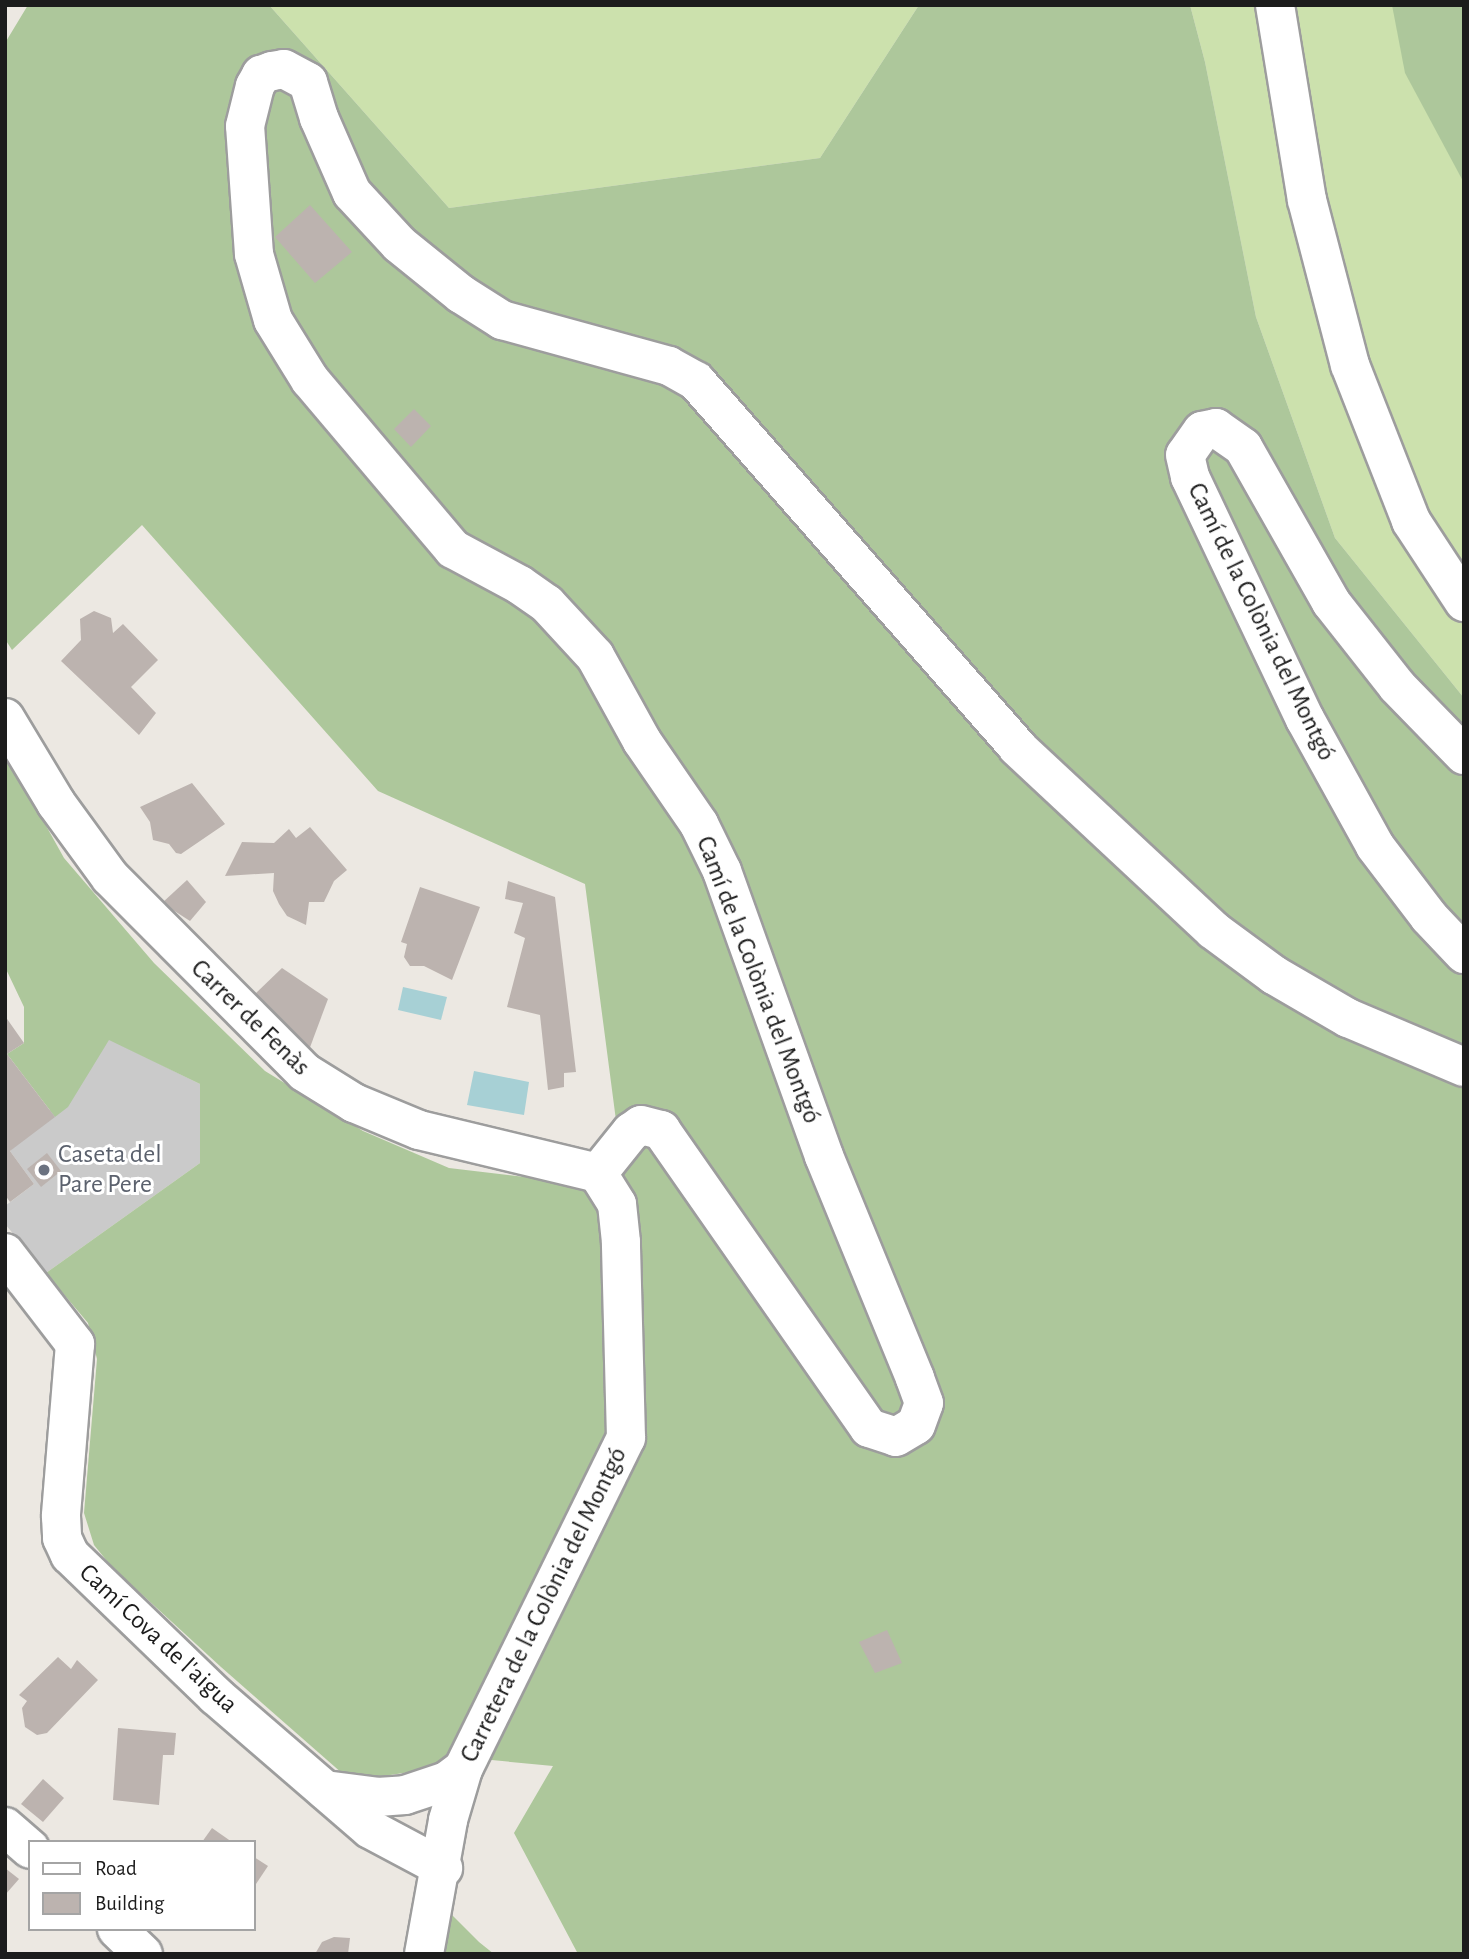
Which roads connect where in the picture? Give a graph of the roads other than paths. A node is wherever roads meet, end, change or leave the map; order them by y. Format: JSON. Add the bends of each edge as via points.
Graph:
{"nodes":[{"id":1,"x":1275,"y":5,"type":"edge"},
{"id":2,"x":1464,"y":602,"type":"edge"},
{"id":3,"x":5,"y":718,"type":"edge"},
{"id":4,"x":1464,"y":755,"type":"edge"},
{"id":5,"x":1464,"y":954,"type":"edge"},
{"id":6,"x":1464,"y":1067,"type":"edge"},
{"id":7,"x":598,"y":1173,"type":"junction"},
{"id":8,"x":5,"y":1253,"type":"edge"},
{"id":9,"x":463,"y":1769,"type":"junction"},
{"id":10,"x":325,"y":1790,"type":"junction"},
{"id":11,"x":5,"y":1827,"type":"edge"},
{"id":12,"x":28,"y":1847,"type":"edge"},
{"id":13,"x":443,"y":1868,"type":"junction"},
{"id":14,"x":119,"y":1931,"type":"edge"},
{"id":15,"x":144,"y":1954,"type":"edge"},
{"id":16,"x":424,"y":1954,"type":"edge"}],
"edges":[{"from":1,"to":2,"type":"street","via":[[1307,200],[1350,365],[1411,521]]},
{"from":3,"to":7,"type":"street","name":"Carrer de Fenàs","via":[[56,803],[110,877],[304,1072],[354,1103],[419,1130]]},
{"from":4,"to":5,"type":"street","name":"Camí de la Colònia del Montgó","via":[[1397,686],[1331,603],[1243,447],[1216,428],[1202,431],[1185,455],[1190,477],[1305,719],[1375,846]]},
{"from":6,"to":7,"type":"street","name":"Camí de la Colònia del Montgó","via":[[1390,1040],[1337,1013],[1213,930],[1017,747],[696,381],[668,366],[502,320],[461,294],[399,244],[352,192],[307,82],[284,69],[272,71],[261,75],[255,86],[245,126],[254,254],[273,320],[310,380],[396,476],[453,550],[539,598],[595,656],[642,741],[699,824],[722,871],[824,1156],[915,1378],[924,1404],[916,1425],[896,1437],[869,1429],[661,1130],[641,1125]]},
{"from":7,"to":9,"type":"street","name":"Carretera de la Colònia del Montgó","via":[[617,1204],[620,1229],[626,1438]]},
{"from":8,"to":10,"type":"street","name":"Camí Cova de l'aigua","via":[[75,1344],[61,1516],[62,1538],[70,1555],[216,1696]]},
{"from":9,"to":10,"type":"street","via":[[447,1781],[405,1795],[378,1797]]},
{"from":9,"to":13,"type":"street","name":"Carretera de la Colònia del Montgó","via":[[448,1820]]},
{"from":10,"to":13,"type":"street","name":"Camí Cova de l'aigua","via":[[388,1841]]},
{"from":11,"to":12,"type":"street"},
{"from":13,"to":16,"type":"street","name":"Carretera de la Colònia del Montgó"},
{"from":14,"to":15,"type":"street"}]}
